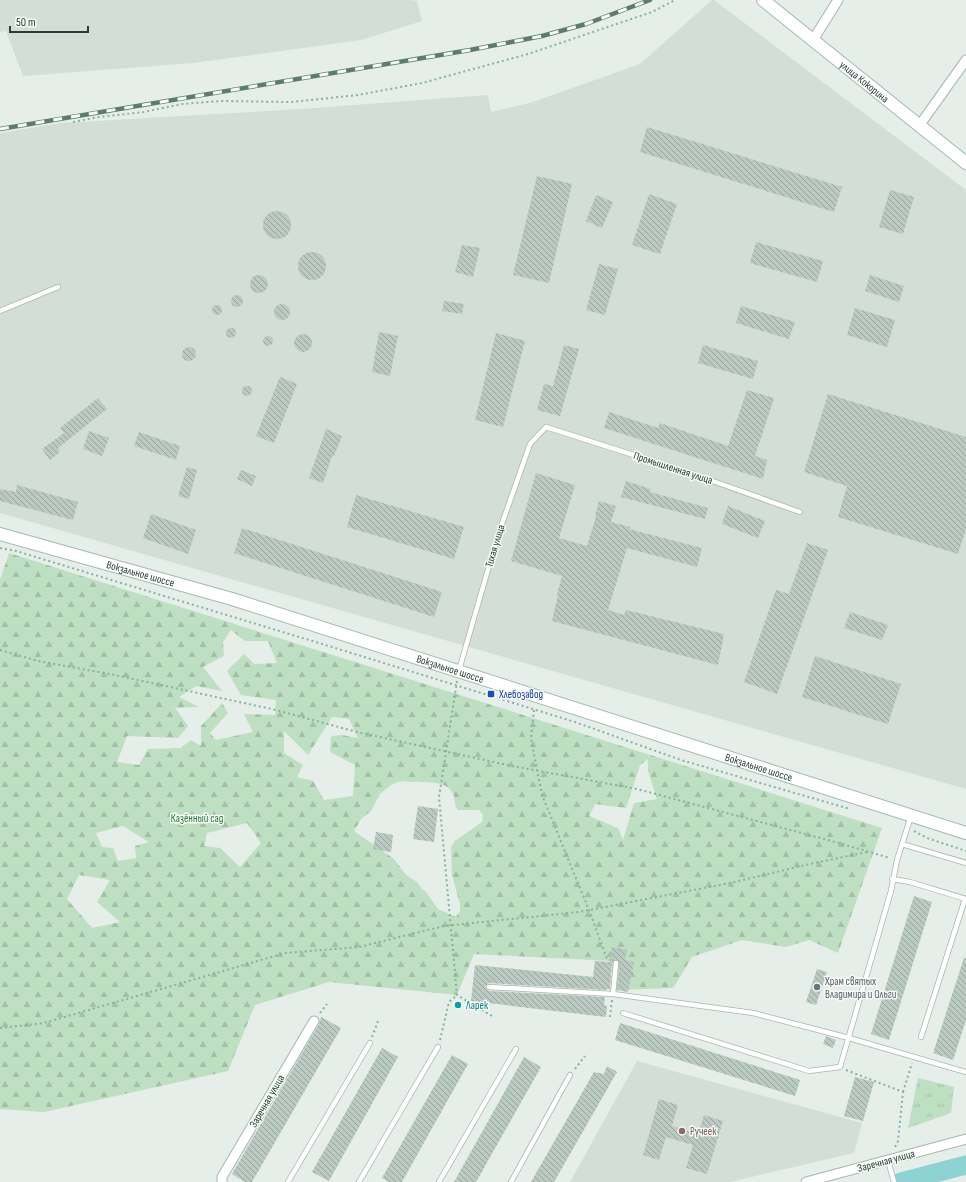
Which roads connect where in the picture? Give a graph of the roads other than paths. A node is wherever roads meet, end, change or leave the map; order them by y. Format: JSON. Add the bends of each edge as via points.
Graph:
{"nodes":[{"id":1,"x":763,"y":0,"type":"edge"},
{"id":2,"x":838,"y":0,"type":"edge"},
{"id":3,"x":813,"y":40,"type":"junction"},
{"id":4,"x":966,"y":60,"type":"edge"},
{"id":5,"x":919,"y":126,"type":"junction"},
{"id":6,"x":966,"y":163,"type":"edge"},
{"id":7,"x":58,"y":287,"type":"dead end"},
{"id":8,"x":0,"y":311,"type":"edge"},
{"id":9,"x":546,"y":427,"type":"joint"},
{"id":10,"x":800,"y":512,"type":"dead end"},
{"id":11,"x":0,"y":534,"type":"edge"},
{"id":12,"x":458,"y":672,"type":"junction"},
{"id":13,"x":909,"y":822,"type":"junction"},
{"id":14,"x":966,"y":833,"type":"edge"},
{"id":15,"x":902,"y":844,"type":"junction"},
{"id":16,"x":966,"y":863,"type":"edge"},
{"id":17,"x":892,"y":879,"type":"junction"},
{"id":18,"x":966,"y":899,"type":"edge"},
{"id":19,"x":616,"y":963,"type":"road end"},
{"id":20,"x":489,"y":987,"type":"dead end"},
{"id":21,"x":613,"y":994,"type":"junction"},
{"id":22,"x":623,"y":1013,"type":"dead end"},
{"id":23,"x":314,"y":1021,"type":"road end"},
{"id":24,"x":921,"y":1037,"type":"dead end"},
{"id":25,"x":849,"y":1038,"type":"junction"},
{"id":26,"x":370,"y":1043,"type":"road end"},
{"id":27,"x":438,"y":1047,"type":"road end"},
{"id":28,"x":516,"y":1049,"type":"dead end"},
{"id":29,"x":966,"y":1072,"type":"edge"},
{"id":30,"x":570,"y":1075,"type":"road end"},
{"id":31,"x":966,"y":1139,"type":"edge"},
{"id":32,"x":888,"y":1160,"type":"junction"},
{"id":33,"x":222,"y":1182,"type":"edge"},
{"id":34,"x":288,"y":1182,"type":"edge"},
{"id":35,"x":359,"y":1182,"type":"edge"},
{"id":36,"x":439,"y":1182,"type":"edge"},
{"id":37,"x":511,"y":1182,"type":"edge"},
{"id":38,"x":806,"y":1182,"type":"edge"},
{"id":39,"x":894,"y":1182,"type":"edge"}],
"edges":[{"from":1,"to":3,"type":"main road","name":"улица Кокорина"},
{"from":2,"to":3,"type":"street"},
{"from":3,"to":5,"type":"main road","name":"улица Кокорина"},
{"from":4,"to":5,"type":"street"},
{"from":5,"to":6,"type":"main road","name":"улица Кокорина"},
{"from":7,"to":8,"type":"lane"},
{"from":9,"to":10,"type":"lane","name":"Промышленная улица","via":[[690,473]]},
{"from":9,"to":12,"type":"lane","name":"Тихая улица","via":[[530,444],[498,536]]},
{"from":11,"to":12,"type":"main road","name":"Вокзальное шоссе","via":[[232,599]]},
{"from":12,"to":13,"type":"main road","name":"Вокзальное шоссе"},
{"from":13,"to":14,"type":"main road","name":"Вокзальное шоссе"},
{"from":13,"to":15,"type":"lane"},
{"from":15,"to":16,"type":"lane"},
{"from":15,"to":17,"type":"lane"},
{"from":17,"to":18,"type":"lane"},
{"from":17,"to":25,"type":"lane"},
{"from":18,"to":24,"type":"lane"},
{"from":19,"to":21,"type":"lane"},
{"from":20,"to":21,"type":"lane"},
{"from":21,"to":25,"type":"lane","via":[[753,1012]]},
{"from":22,"to":25,"type":"lane","via":[[809,1071],[840,1067]]},
{"from":23,"to":33,"type":"street","name":"Заречная улица"},
{"from":25,"to":29,"type":"lane"},
{"from":26,"to":34,"type":"lane"},
{"from":27,"to":35,"type":"lane"},
{"from":28,"to":36,"type":"lane"},
{"from":30,"to":37,"type":"lane"},
{"from":31,"to":32,"type":"street","name":"Заречная улица"},
{"from":32,"to":38,"type":"street","name":"Заречная улица"},
{"from":32,"to":39,"type":"lane"}]}
